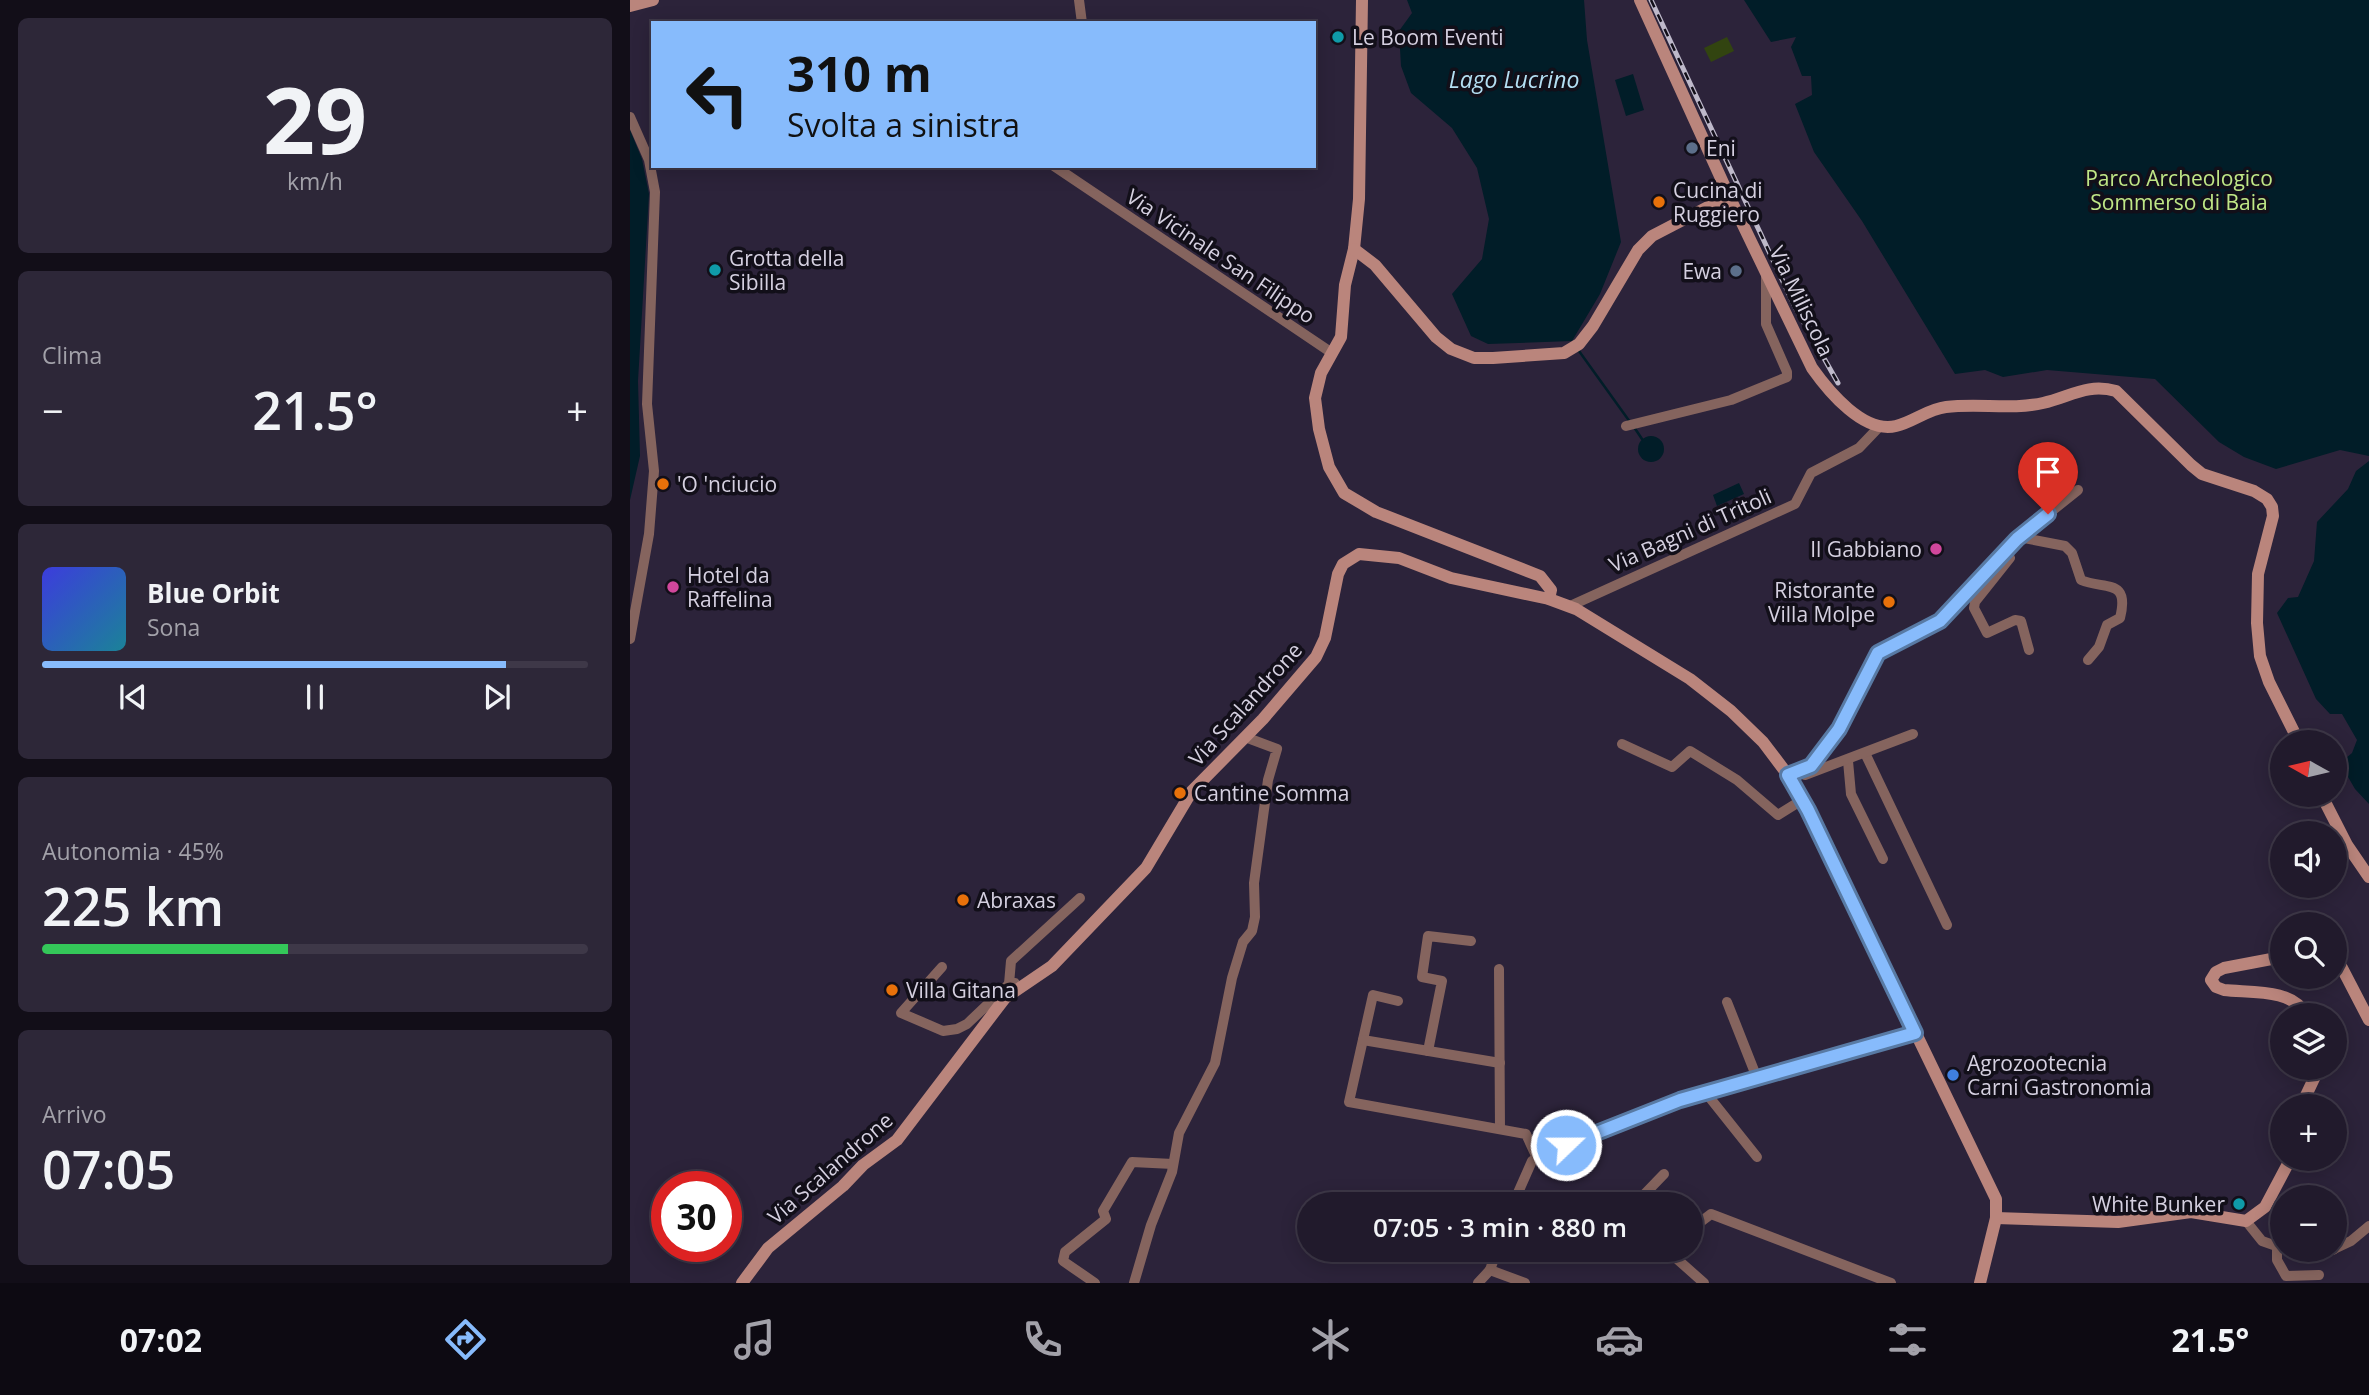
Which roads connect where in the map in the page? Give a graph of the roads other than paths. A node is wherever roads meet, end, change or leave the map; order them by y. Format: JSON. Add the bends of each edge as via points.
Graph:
{"nodes":[{"id":1,"x":653,"y":0,"type":"edge"},
{"id":2,"x":1079,"y":0,"type":"edge"},
{"id":3,"x":1362,"y":0,"type":"edge"},
{"id":4,"x":1640,"y":0,"type":"edge"},
{"id":5,"x":630,"y":6,"type":"edge"},
{"id":6,"x":1082,"y":21,"type":"edge"},
{"id":7,"x":630,"y":117,"type":"edge"},
{"id":8,"x":1057,"y":168,"type":"edge"},
{"id":9,"x":1729,"y":196,"type":"junction"},
{"id":10,"x":1354,"y":249,"type":"junction"},
{"id":11,"x":1766,"y":267,"type":"junction"},
{"id":12,"x":1782,"y":301,"type":"junction"},
{"id":13,"x":1766,"y":302,"type":"junction"},
{"id":14,"x":1332,"y":354,"type":"junction"},
{"id":15,"x":1630,"y":425,"type":"dead end"},
{"id":16,"x":1880,"y":427,"type":"junction"},
{"id":17,"x":2078,"y":490,"type":"dead end"},
{"id":18,"x":2019,"y":537,"type":"junction"},
{"id":19,"x":2006,"y":550,"type":"junction"},
{"id":20,"x":1549,"y":599,"type":"junction"},
{"id":21,"x":1570,"y":606,"type":"junction"},
{"id":22,"x":630,"y":639,"type":"edge"},
{"id":23,"x":2029,"y":650,"type":"dead end"},
{"id":24,"x":2088,"y":660,"type":"dead end"},
{"id":25,"x":2294,"y":730,"type":"edge"},
{"id":26,"x":1913,"y":734,"type":"dead end"},
{"id":27,"x":1245,"y":737,"type":"junction"},
{"id":28,"x":1622,"y":744,"type":"dead end"},
{"id":29,"x":1865,"y":754,"type":"junction"},
{"id":30,"x":1848,"y":761,"type":"junction"},
{"id":31,"x":1794,"y":773,"type":"junction"},
{"id":32,"x":1802,"y":800,"type":"junction"},
{"id":33,"x":2328,"y":807,"type":"edge"},
{"id":34,"x":1883,"y":859,"type":"dead end"},
{"id":35,"x":2369,"y":877,"type":"edge"},
{"id":36,"x":1080,"y":898,"type":"dead end"},
{"id":37,"x":1948,"y":925,"type":"dead end"},
{"id":38,"x":1471,"y":942,"type":"dead end"},
{"id":39,"x":2270,"y":959,"type":"edge"},
{"id":40,"x":942,"y":967,"type":"dead end"},
{"id":41,"x":1499,"y":969,"type":"dead end"},
{"id":42,"x":2347,"y":978,"type":"edge"},
{"id":43,"x":1026,"y":981,"type":"junction"},
{"id":44,"x":1010,"y":984,"type":"junction"},
{"id":45,"x":1398,"y":1001,"type":"dead end"},
{"id":46,"x":1727,"y":1002,"type":"dead end"},
{"id":47,"x":2299,"y":1003,"type":"edge"},
{"id":48,"x":2369,"y":1020,"type":"edge"},
{"id":49,"x":1915,"y":1033,"type":"junction"},
{"id":50,"x":1363,"y":1040,"type":"junction"},
{"id":51,"x":1428,"y":1051,"type":"junction"},
{"id":52,"x":1500,"y":1063,"type":"junction"},
{"id":53,"x":1757,"y":1078,"type":"junction"},
{"id":54,"x":1706,"y":1093,"type":"junction"},
{"id":55,"x":1500,"y":1129,"type":"junction"},
{"id":56,"x":1757,"y":1157,"type":"dead end"},
{"id":57,"x":1537,"y":1158,"type":"junction"},
{"id":58,"x":1173,"y":1164,"type":"junction"},
{"id":59,"x":2284,"y":1171,"type":"edge"},
{"id":60,"x":1664,"y":1174,"type":"dead end"},
{"id":61,"x":1518,"y":1192,"type":"edge"},
{"id":62,"x":1647,"y":1192,"type":"edge"},
{"id":63,"x":1996,"y":1218,"type":"junction"},
{"id":64,"x":1703,"y":1220,"type":"edge"},
{"id":65,"x":2246,"y":1221,"type":"junction"},
{"id":66,"x":2369,"y":1226,"type":"edge"},
{"id":67,"x":2347,"y":1243,"type":"edge"},
{"id":68,"x":2270,"y":1244,"type":"edge"},
{"id":69,"x":1493,"y":1262,"type":"edge"},
{"id":70,"x":1680,"y":1262,"type":"edge"},
{"id":71,"x":2278,"y":1262,"type":"edge"},
{"id":72,"x":1490,"y":1270,"type":"junction"},
{"id":73,"x":2319,"y":1275,"type":"dead end"},
{"id":74,"x":1985,"y":1282,"type":"edge"},
{"id":75,"x":742,"y":1283,"type":"edge"},
{"id":76,"x":1095,"y":1283,"type":"edge"},
{"id":77,"x":1134,"y":1283,"type":"edge"},
{"id":78,"x":1478,"y":1283,"type":"edge"},
{"id":79,"x":1525,"y":1283,"type":"edge"},
{"id":80,"x":1704,"y":1283,"type":"edge"},
{"id":81,"x":1891,"y":1283,"type":"edge"}],
"edges":[{"from":1,"to":5,"type":"street"},
{"from":2,"to":6,"type":"street"},
{"from":3,"to":10,"type":"street"},
{"from":4,"to":9,"type":"street","name":"Via Miliscola"},
{"from":7,"to":22,"type":"street","via":[[649,160],[655,192],[647,404],[654,471],[649,534]]},
{"from":8,"to":14,"type":"street","name":"Via Vicinale San Filippo"},
{"from":9,"to":10,"type":"street","via":[[1652,236],[1638,250],[1575,347],[1493,358],[1474,358],[1451,349],[1375,265]]},
{"from":9,"to":11,"type":"street","name":"Via Miliscola"},
{"from":10,"to":14,"type":"street","via":[[1345,285],[1341,337]]},
{"from":11,"to":12,"type":"street","name":"Via Miliscola"},
{"from":11,"to":13,"type":"street"},
{"from":12,"to":13,"type":"street"},
{"from":12,"to":16,"type":"street","name":"Via Miliscola","via":[[1822,382],[1854,412]]},
{"from":13,"to":15,"type":"street","via":[[1770,336],[1787,377],[1731,400]]},
{"from":14,"to":20,"type":"street","via":[[1317,385],[1316,414],[1329,467],[1344,492],[1399,522],[1540,576],[1551,590]]},
{"from":16,"to":21,"type":"street","name":"Via Bagni di Tritoli","via":[[1846,457],[1811,473],[1795,504]]},
{"from":16,"to":25,"type":"street","via":[[1897,426],[1946,407],[2042,403],[2082,389],[2104,388],[2116,391],[2202,474],[2267,499],[2273,516],[2258,574],[2260,656]]},
{"from":17,"to":18,"type":"street"},
{"from":18,"to":19,"type":"street"},
{"from":18,"to":24,"type":"street","via":[[2058,542],[2072,553],[2081,580],[2119,591],[2120,618],[2107,625]]},
{"from":19,"to":23,"type":"street","via":[[2010,558],[1974,608],[1987,633],[2021,621]]},
{"from":19,"to":31,"type":"street","via":[[1940,621],[1878,653],[1839,729],[1811,766]]},
{"from":20,"to":21,"type":"street"},
{"from":20,"to":27,"type":"street","name":"Via Scalandrone","via":[[1451,578],[1399,558],[1351,557],[1338,574],[1325,638],[1316,657]]},
{"from":21,"to":31,"type":"street","via":[[1690,679]]},
{"from":26,"to":29,"type":"street"},
{"from":27,"to":43,"type":"street","name":"Via Scalandrone","via":[[1192,791],[1146,868],[1052,966]]},
{"from":27,"to":58,"type":"street","via":[[1277,749],[1268,780],[1256,869],[1255,917],[1233,978],[1215,1063],[1179,1133]]},
{"from":28,"to":32,"type":"street","via":[[1672,767],[1690,751],[1737,780],[1778,815]]},
{"from":29,"to":30,"type":"street"},
{"from":29,"to":37,"type":"street"},
{"from":30,"to":31,"type":"street","via":[[1805,775]]},
{"from":30,"to":34,"type":"street","via":[[1851,793]]},
{"from":31,"to":32,"type":"street"},
{"from":32,"to":49,"type":"street"},
{"from":33,"to":35,"type":"street"},
{"from":36,"to":44,"type":"street","via":[[1011,961]]},
{"from":38,"to":51,"type":"street","via":[[1428,936],[1422,977],[1442,981]]},
{"from":39,"to":47,"type":"street","via":[[2224,968],[2211,980],[2224,990]]},
{"from":40,"to":44,"type":"street","via":[[901,1013],[943,1031],[967,1024]]},
{"from":41,"to":52,"type":"street"},
{"from":42,"to":48,"type":"street"},
{"from":43,"to":44,"type":"street"},
{"from":43,"to":75,"type":"street","name":"Via Scalandrone","via":[[1005,998],[897,1140],[768,1248]]},
{"from":45,"to":50,"type":"street","via":[[1373,995]]},
{"from":46,"to":53,"type":"street"},
{"from":49,"to":53,"type":"street"},
{"from":49,"to":63,"type":"street","via":[[1996,1199]]},
{"from":50,"to":51,"type":"street"},
{"from":50,"to":55,"type":"street","via":[[1349,1102]]},
{"from":51,"to":52,"type":"street"},
{"from":52,"to":55,"type":"street"},
{"from":53,"to":54,"type":"street"},
{"from":54,"to":56,"type":"street"},
{"from":54,"to":57,"type":"street"},
{"from":55,"to":57,"type":"street","via":[[1526,1134]]},
{"from":57,"to":61,"type":"street"},
{"from":58,"to":76,"type":"street","via":[[1132,1162],[1103,1212],[1106,1219],[1065,1252],[1063,1261]]},
{"from":58,"to":77,"type":"street"},
{"from":59,"to":65,"type":"street","via":[[2265,1207]]},
{"from":60,"to":62,"type":"street"},
{"from":63,"to":65,"type":"street","via":[[2118,1222],[2179,1212]]},
{"from":63,"to":74,"type":"street"},
{"from":64,"to":81,"type":"street","via":[[1711,1214]]},
{"from":65,"to":68,"type":"street","via":[[2257,1237]]},
{"from":66,"to":67,"type":"street"},
{"from":69,"to":72,"type":"street"},
{"from":70,"to":80,"type":"street"},
{"from":71,"to":73,"type":"street","via":[[2286,1276]]},
{"from":72,"to":78,"type":"street"},
{"from":72,"to":79,"type":"street"}]}
